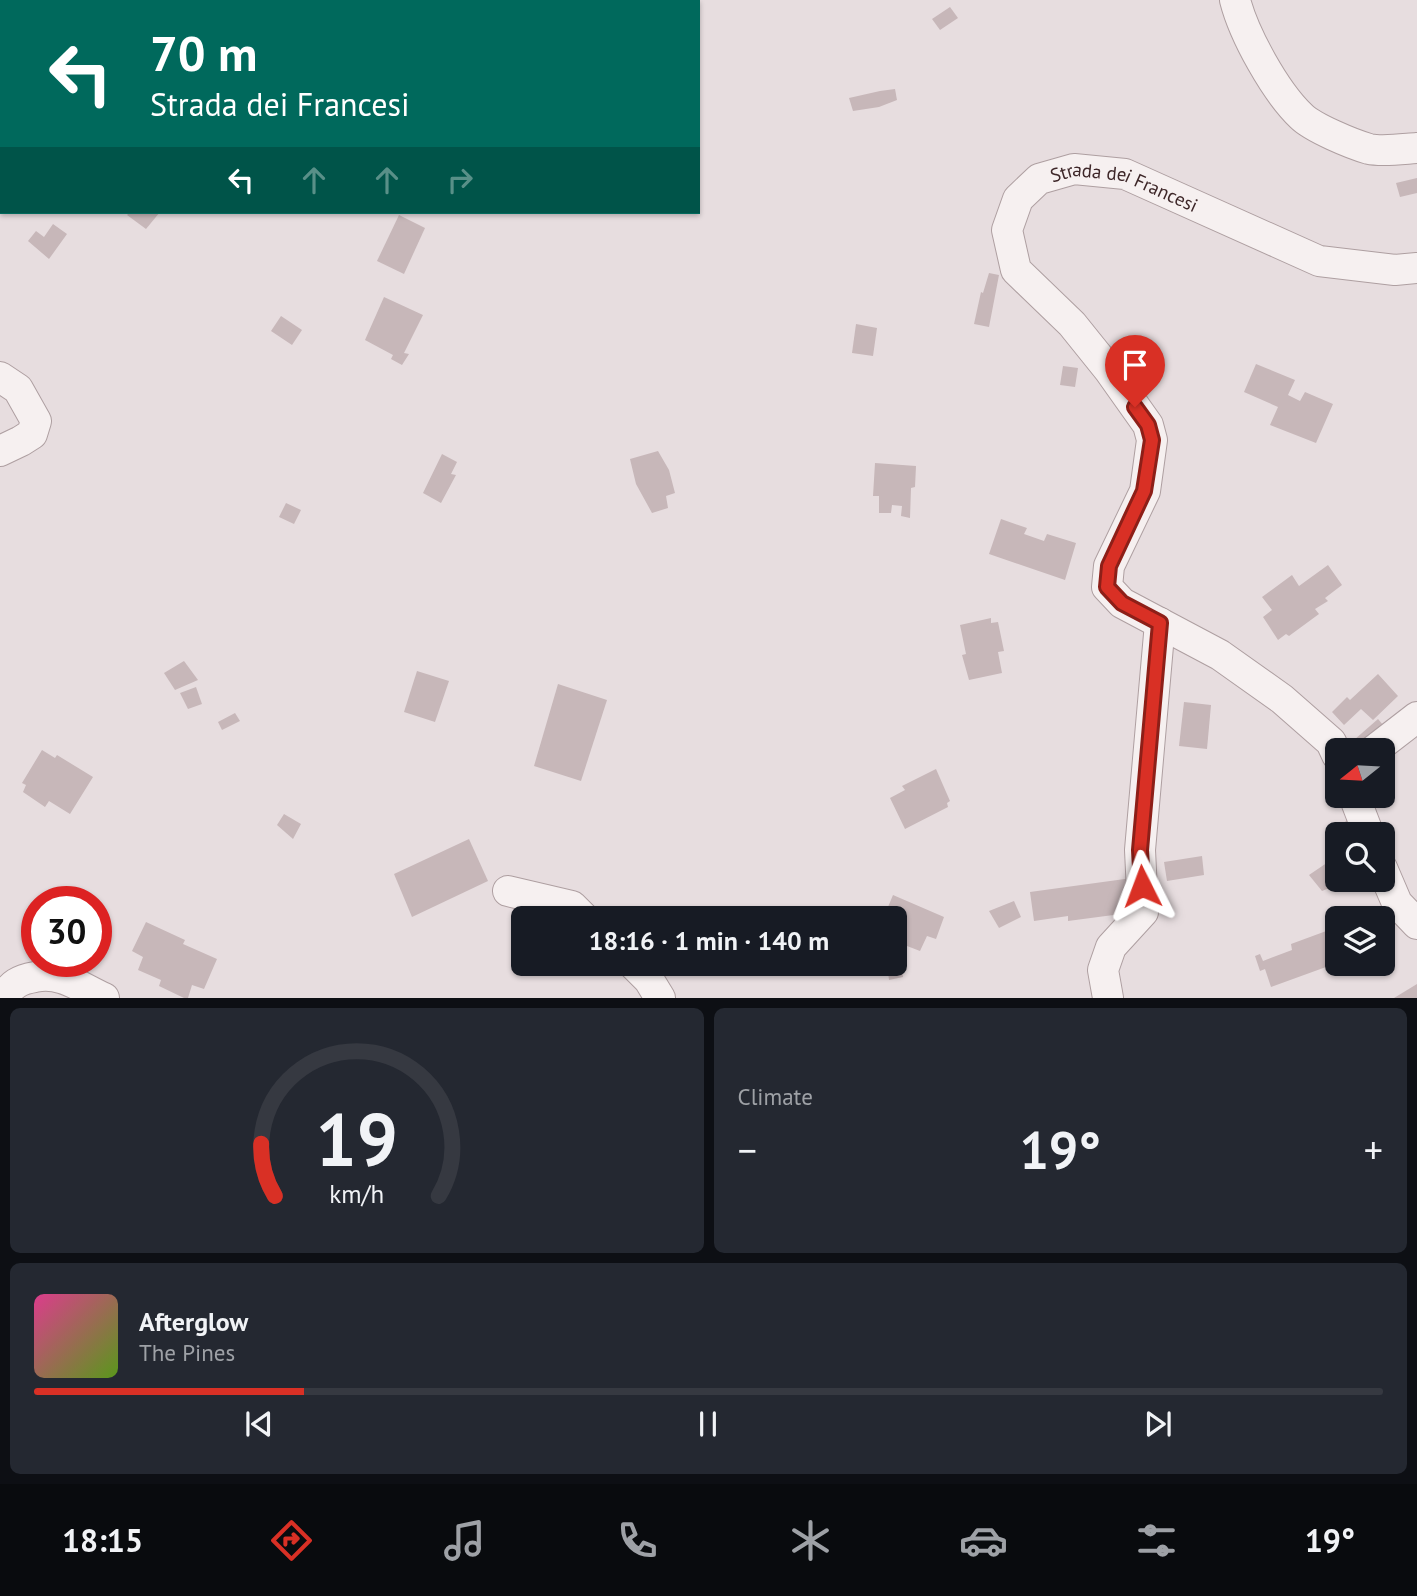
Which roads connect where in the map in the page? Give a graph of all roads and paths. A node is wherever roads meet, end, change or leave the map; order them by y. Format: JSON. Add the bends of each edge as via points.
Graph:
{"nodes":[{"id":1,"x":1235,"y":0,"type":"edge"},
{"id":2,"x":1417,"y":148,"type":"edge"},
{"id":3,"x":1417,"y":268,"type":"edge"},
{"id":4,"x":0,"y":377,"type":"edge"},
{"id":5,"x":0,"y":452,"type":"edge"},
{"id":6,"x":1160,"y":623,"type":"junction"},
{"id":7,"x":1417,"y":717,"type":"edge"},
{"id":8,"x":1326,"y":738,"type":"edge"},
{"id":9,"x":1390,"y":738,"type":"edge"},
{"id":10,"x":508,"y":891,"type":"dead end"},
{"id":11,"x":1392,"y":892,"type":"edge"},
{"id":12,"x":572,"y":906,"type":"edge"},
{"id":13,"x":1417,"y":924,"type":"edge"},
{"id":14,"x":645,"y":976,"type":"edge"},
{"id":15,"x":2,"y":998,"type":"edge"},
{"id":16,"x":104,"y":998,"type":"edge"},
{"id":17,"x":660,"y":998,"type":"edge"},
{"id":18,"x":1108,"y":998,"type":"edge"}],
"edges":[{"from":1,"to":2,"type":"street","via":[[1270,79],[1302,118],[1371,150]]},
{"from":3,"to":6,"type":"street","name":"Strada dei Francesi","via":[[1395,270],[1319,261],[1125,174],[1074,169],[1039,180],[1018,199],[1007,230],[1016,270],[1072,324],[1148,425],[1152,440],[1144,491],[1109,566],[1107,587],[1122,603]]},
{"from":4,"to":5,"type":"street","via":[[18,390],[36,421],[32,434]]},
{"from":6,"to":8,"type":"street","name":"Strada dei Francesi","via":[[1220,654]]},
{"from":6,"to":18,"type":"street","via":[[1140,850],[1143,912],[1111,947],[1103,970]]},
{"from":7,"to":9,"type":"street"},
{"from":10,"to":12,"type":"street"},
{"from":11,"to":13,"type":"street"},
{"from":14,"to":17,"type":"street"},
{"from":15,"to":16,"type":"street","via":[[12,985],[45,974],[60,976]]}]}
